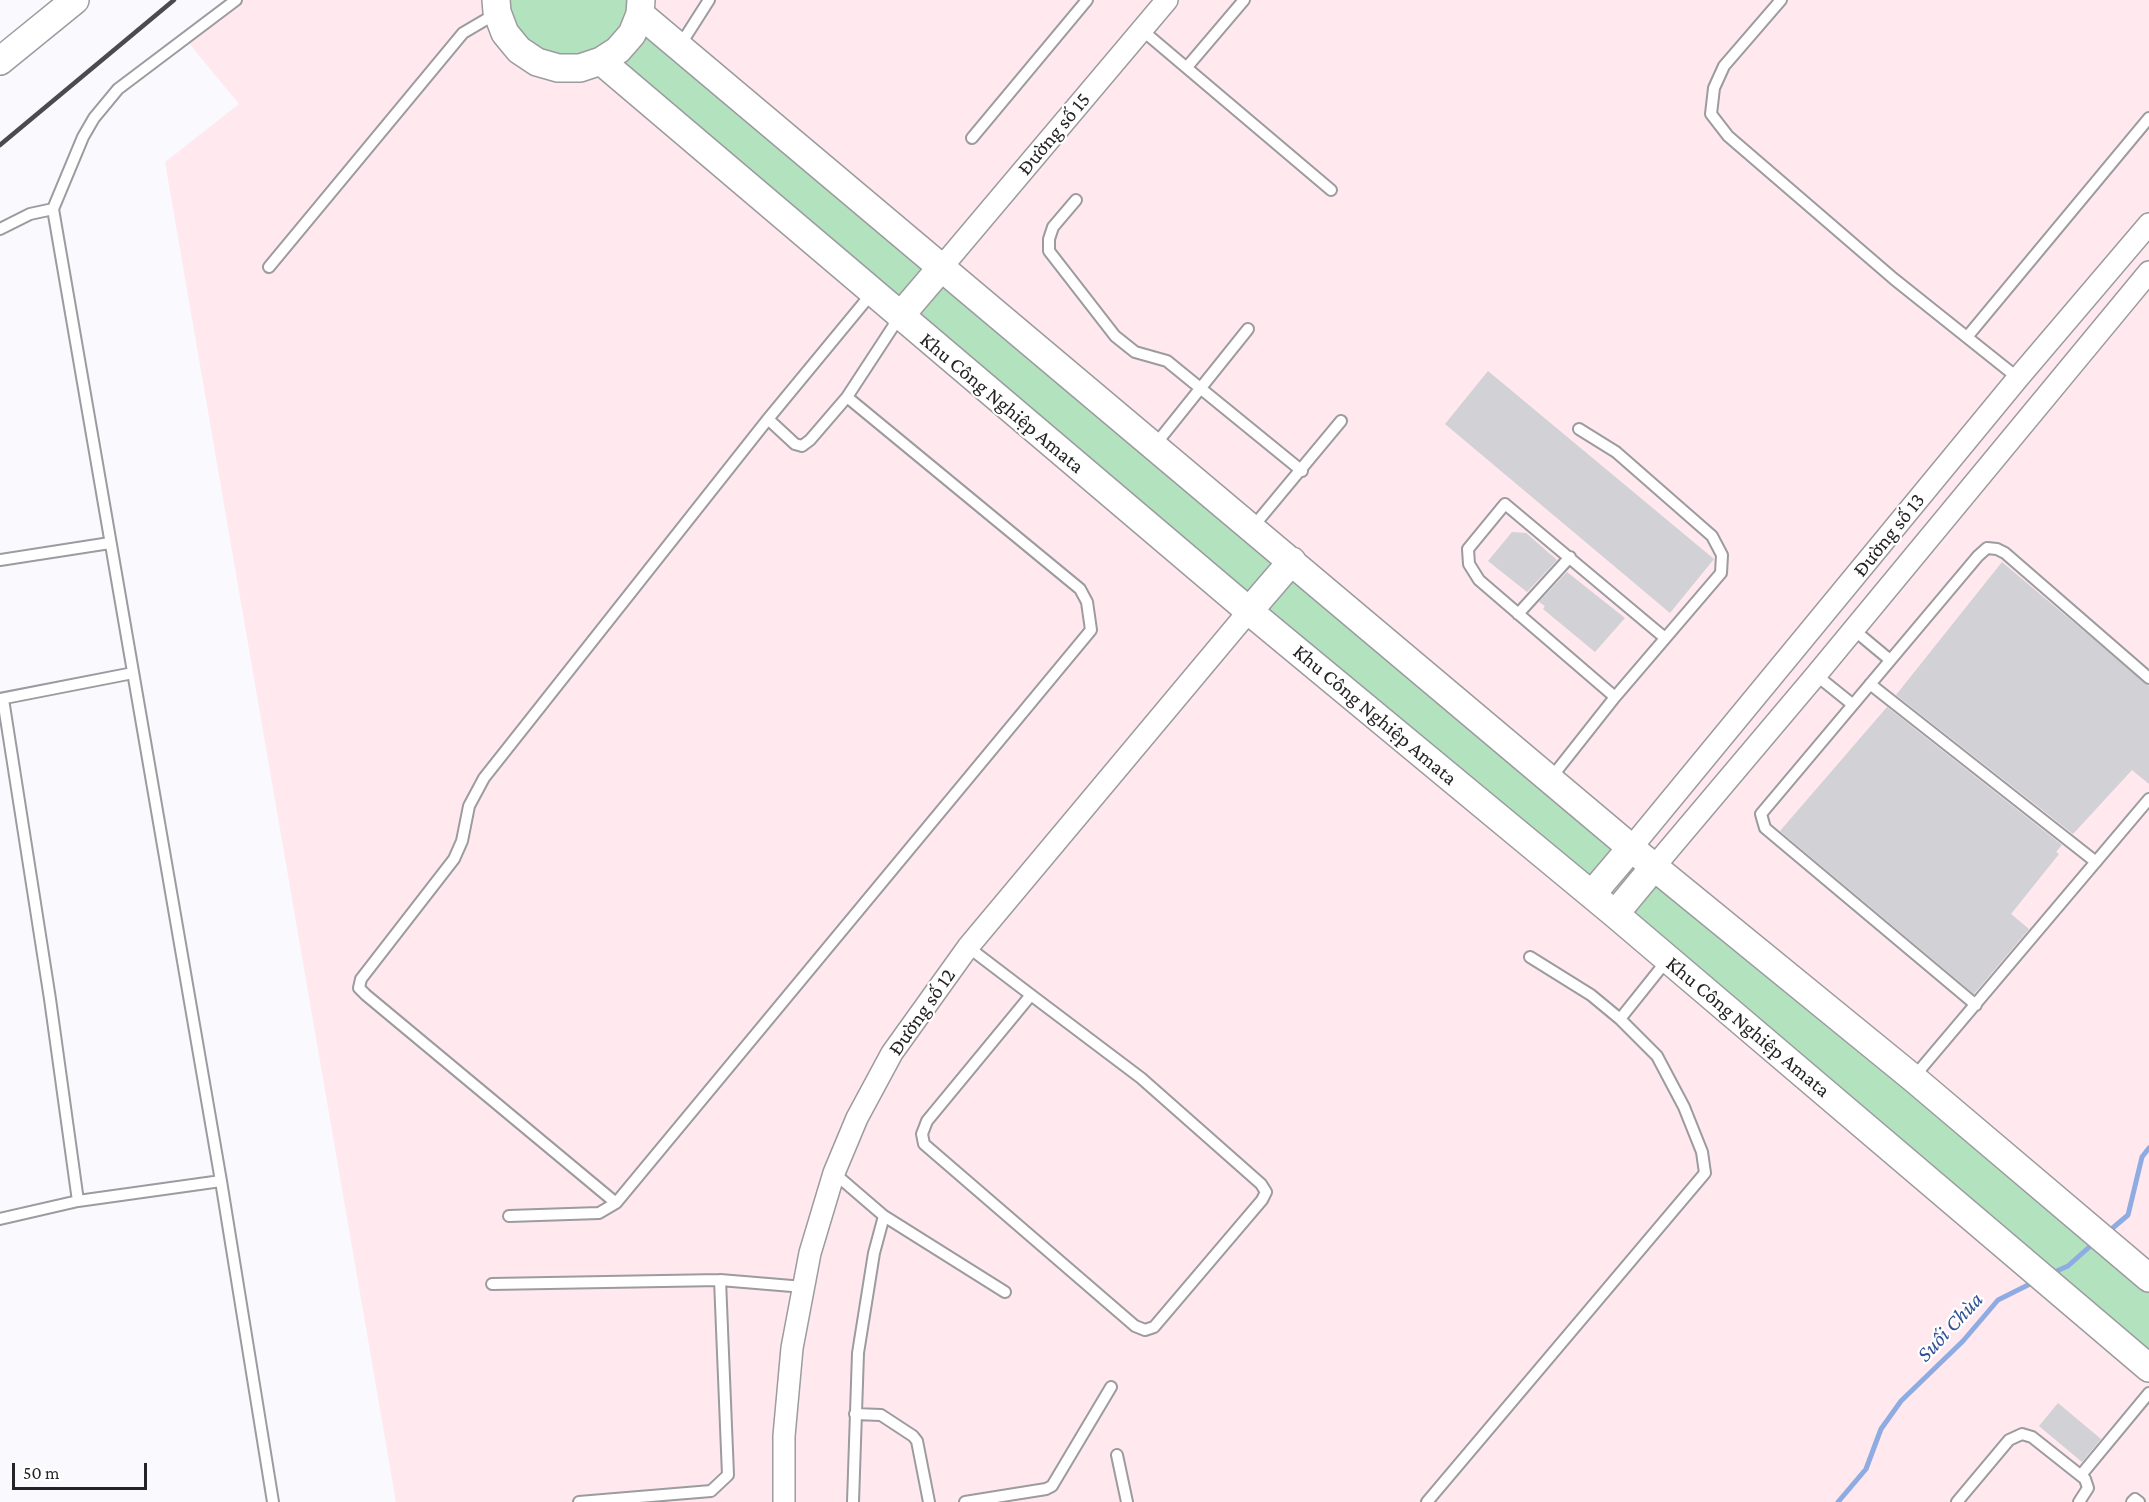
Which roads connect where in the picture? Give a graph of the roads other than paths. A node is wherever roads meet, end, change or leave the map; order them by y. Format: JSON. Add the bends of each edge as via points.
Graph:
{"nodes":[{"id":1,"x":75,"y":0,"type":"edge"},
{"id":2,"x":236,"y":0,"type":"edge"},
{"id":3,"x":710,"y":0,"type":"edge"},
{"id":4,"x":1087,"y":0,"type":"edge"},
{"id":5,"x":1167,"y":0,"type":"edge"},
{"id":6,"x":1244,"y":0,"type":"edge"},
{"id":7,"x":1780,"y":0,"type":"edge"},
{"id":8,"x":497,"y":6,"type":"edge"},
{"id":9,"x":640,"y":7,"type":"edge"},
{"id":10,"x":1143,"y":30,"type":"junction"},
{"id":11,"x":679,"y":47,"type":"junction"},
{"id":12,"x":0,"y":61,"type":"edge"},
{"id":13,"x":601,"y":62,"type":"junction"},
{"id":14,"x":1187,"y":68,"type":"junction"},
{"id":15,"x":2149,"y":118,"type":"edge"},
{"id":16,"x":972,"y":138,"type":"dead end"},
{"id":17,"x":1331,"y":190,"type":"dead end"},
{"id":18,"x":1076,"y":200,"type":"dead end"},
{"id":19,"x":53,"y":209,"type":"junction"},
{"id":20,"x":2148,"y":228,"type":"edge"},
{"id":21,"x":0,"y":229,"type":"edge"},
{"id":22,"x":269,"y":267,"type":"dead end"},
{"id":23,"x":941,"y":268,"type":"junction"},
{"id":24,"x":2149,"y":272,"type":"edge"},
{"id":25,"x":872,"y":293,"type":"junction"},
{"id":26,"x":900,"y":316,"type":"junction"},
{"id":27,"x":1248,"y":329,"type":"dead end"},
{"id":28,"x":1967,"y":337,"type":"junction"},
{"id":29,"x":2018,"y":378,"type":"junction"},
{"id":30,"x":1202,"y":387,"type":"junction"},
{"id":31,"x":847,"y":397,"type":"junction"},
{"id":32,"x":2042,"y":399,"type":"junction"},
{"id":33,"x":768,"y":419,"type":"junction"},
{"id":34,"x":1341,"y":421,"type":"dead end"},
{"id":35,"x":1579,"y":429,"type":"dead end"},
{"id":36,"x":1155,"y":445,"type":"junction"},
{"id":37,"x":1302,"y":471,"type":"junction"},
{"id":38,"x":1252,"y":528,"type":"junction"},
{"id":39,"x":110,"y":543,"type":"junction"},
{"id":40,"x":1570,"y":557,"type":"junction"},
{"id":41,"x":0,"y":560,"type":"edge"},
{"id":42,"x":1292,"y":561,"type":"junction"},
{"id":43,"x":1249,"y":611,"type":"junction"},
{"id":44,"x":1518,"y":614,"type":"junction"},
{"id":45,"x":1854,"y":630,"type":"junction"},
{"id":46,"x":1665,"y":638,"type":"junction"},
{"id":47,"x":1890,"y":660,"type":"junction"},
{"id":48,"x":133,"y":673,"type":"junction"},
{"id":49,"x":1816,"y":675,"type":"junction"},
{"id":50,"x":2149,"y":678,"type":"edge"},
{"id":51,"x":1870,"y":684,"type":"junction"},
{"id":52,"x":1615,"y":697,"type":"junction"},
{"id":53,"x":2,"y":699,"type":"edge"},
{"id":54,"x":1852,"y":704,"type":"junction"},
{"id":55,"x":1551,"y":778,"type":"junction"},
{"id":56,"x":2149,"y":799,"type":"edge"},
{"id":57,"x":1631,"y":848,"type":"junction"},
{"id":58,"x":2096,"y":862,"type":"junction"},
{"id":59,"x":1654,"y":867,"type":"junction"},
{"id":60,"x":1592,"y":894,"type":"junction"},
{"id":61,"x":1615,"y":914,"type":"junction"},
{"id":62,"x":968,"y":946,"type":"junction"},
{"id":63,"x":1530,"y":957,"type":"dead end"},
{"id":64,"x":1668,"y":959,"type":"junction"},
{"id":65,"x":1031,"y":995,"type":"junction"},
{"id":66,"x":1976,"y":1005,"type":"junction"},
{"id":67,"x":1620,"y":1019,"type":"junction"},
{"id":68,"x":1913,"y":1078,"type":"junction"},
{"id":69,"x":834,"y":1173,"type":"junction"},
{"id":70,"x":220,"y":1181,"type":"junction"},
{"id":71,"x":78,"y":1201,"type":"junction"},
{"id":72,"x":616,"y":1203,"type":"junction"},
{"id":73,"x":509,"y":1216,"type":"dead end"},
{"id":74,"x":884,"y":1216,"type":"junction"},
{"id":75,"x":0,"y":1219,"type":"edge"},
{"id":76,"x":2149,"y":1278,"type":"edge"},
{"id":77,"x":720,"y":1280,"type":"junction"},
{"id":78,"x":492,"y":1284,"type":"dead end"},
{"id":79,"x":804,"y":1287,"type":"junction"},
{"id":80,"x":1005,"y":1292,"type":"dead end"},
{"id":81,"x":2149,"y":1368,"type":"edge"},
{"id":82,"x":1111,"y":1387,"type":"dead end"},
{"id":83,"x":2149,"y":1393,"type":"edge"},
{"id":84,"x":855,"y":1414,"type":"junction"},
{"id":85,"x":1117,"y":1455,"type":"dead end"},
{"id":86,"x":2081,"y":1475,"type":"junction"},
{"id":87,"x":273,"y":1502,"type":"edge"},
{"id":88,"x":579,"y":1502,"type":"edge"},
{"id":89,"x":784,"y":1502,"type":"edge"},
{"id":90,"x":853,"y":1502,"type":"edge"},
{"id":91,"x":929,"y":1502,"type":"edge"},
{"id":92,"x":965,"y":1502,"type":"edge"},
{"id":93,"x":1127,"y":1502,"type":"edge"},
{"id":94,"x":1427,"y":1502,"type":"edge"},
{"id":95,"x":1957,"y":1502,"type":"edge"},
{"id":96,"x":2079,"y":1502,"type":"edge"},
{"id":97,"x":2132,"y":1502,"type":"edge"},
{"id":98,"x":2139,"y":1502,"type":"edge"}],
"edges":[{"from":1,"to":12,"type":"street"},
{"from":2,"to":19,"type":"lane","via":[[118,89],[83,137]]},
{"from":3,"to":11,"type":"lane"},
{"from":4,"to":16,"type":"lane"},
{"from":5,"to":10,"type":"street","name":"Đường số 15"},
{"from":6,"to":14,"type":"lane"},
{"from":7,"to":28,"type":"lane","via":[[1724,66],[1714,88],[1711,114],[1728,136]]},
{"from":8,"to":13,"type":"street","via":[[505,33],[519,50],[537,62],[558,68],[580,68]]},
{"from":8,"to":22,"type":"lane","via":[[456,41]]},
{"from":9,"to":11,"type":"street"},
{"from":9,"to":13,"type":"street","via":[[632,34]]},
{"from":10,"to":14,"type":"lane"},
{"from":10,"to":23,"type":"street","name":"Đường số 15"},
{"from":11,"to":23,"type":"street"},
{"from":13,"to":25,"type":"street","name":"Khu Công Nghiệp Amata"},
{"from":14,"to":17,"type":"lane"},
{"from":15,"to":28,"type":"lane"},
{"from":18,"to":30,"type":"lane","via":[[1053,227],[1049,251],[1125,346],[1167,361]]},
{"from":19,"to":21,"type":"lane","via":[[30,214]]},
{"from":19,"to":39,"type":"lane"},
{"from":20,"to":29,"type":"street","name":"Đường số 13"},
{"from":23,"to":26,"type":"street"},
{"from":23,"to":36,"type":"street"},
{"from":24,"to":32,"type":"street","name":"Đường số 13"},
{"from":25,"to":26,"type":"street","name":"Khu Công Nghiệp Amata"},
{"from":25,"to":33,"type":"lane"},
{"from":26,"to":31,"type":"lane"},
{"from":26,"to":43,"type":"street","name":"Khu Công Nghiệp Amata"},
{"from":27,"to":30,"type":"lane"},
{"from":28,"to":29,"type":"lane"},
{"from":29,"to":32,"type":"street"},
{"from":29,"to":57,"type":"street","name":"Đường số 13"},
{"from":30,"to":36,"type":"lane"},
{"from":30,"to":37,"type":"lane"},
{"from":31,"to":33,"type":"lane","via":[[802,446]]},
{"from":31,"to":72,"type":"lane","via":[[1080,589],[1088,602],[1090,630]]},
{"from":32,"to":45,"type":"street","name":"Đường số 13"},
{"from":33,"to":72,"type":"lane","via":[[484,778],[469,806],[454,859],[361,979],[359,988]]},
{"from":34,"to":37,"type":"lane"},
{"from":35,"to":46,"type":"lane","via":[[1616,452],[1712,536],[1722,555],[1721,573]]},
{"from":36,"to":38,"type":"street"},
{"from":37,"to":38,"type":"lane"},
{"from":38,"to":42,"type":"street"},
{"from":39,"to":41,"type":"lane"},
{"from":39,"to":48,"type":"lane"},
{"from":40,"to":44,"type":"lane"},
{"from":40,"to":44,"type":"lane","via":[[1505,504],[1468,549],[1469,564],[1479,580]]},
{"from":40,"to":46,"type":"lane"},
{"from":42,"to":43,"type":"street"},
{"from":42,"to":55,"type":"street"},
{"from":43,"to":60,"type":"street","name":"Khu Công Nghiệp Amata"},
{"from":43,"to":62,"type":"street","name":"Đường số 12"},
{"from":44,"to":52,"type":"lane"},
{"from":45,"to":47,"type":"lane"},
{"from":45,"to":49,"type":"street","name":"Đường số 13"},
{"from":46,"to":52,"type":"lane"},
{"from":47,"to":50,"type":"lane","via":[[1987,548],[1997,549]]},
{"from":47,"to":51,"type":"lane"},
{"from":48,"to":53,"type":"lane"},
{"from":48,"to":70,"type":"lane"},
{"from":49,"to":54,"type":"lane"},
{"from":49,"to":59,"type":"street","name":"Đường số 13"},
{"from":51,"to":54,"type":"lane"},
{"from":51,"to":58,"type":"lane"},
{"from":52,"to":55,"type":"lane"},
{"from":53,"to":71,"type":"lane"},
{"from":54,"to":66,"type":"lane","via":[[1767,805],[1761,814],[1765,828]]},
{"from":55,"to":57,"type":"street"},
{"from":56,"to":58,"type":"lane"},
{"from":57,"to":59,"type":"street"},
{"from":57,"to":60,"type":"street"},
{"from":58,"to":66,"type":"lane"},
{"from":59,"to":61,"type":"street"},
{"from":59,"to":68,"type":"street"},
{"from":60,"to":61,"type":"street","name":"Khu Công Nghiệp Amata"},
{"from":61,"to":64,"type":"street","name":"Khu Công Nghiệp Amata"},
{"from":62,"to":65,"type":"lane"},
{"from":62,"to":69,"type":"street","name":"Đường số 12","via":[[892,1053],[857,1118]]},
{"from":63,"to":67,"type":"lane","via":[[1591,995]]},
{"from":64,"to":67,"type":"lane"},
{"from":64,"to":81,"type":"street","name":"Khu Công Nghiệp Amata"},
{"from":65,"to":65,"type":"lane","via":[[927,1121],[922,1134],[924,1144],[1135,1326],[1145,1330],[1154,1327],[1266,1192],[1141,1078]]},
{"from":66,"to":68,"type":"lane"},
{"from":67,"to":94,"type":"lane","via":[[1657,1056],[1684,1107],[1702,1152],[1705,1173]]},
{"from":68,"to":76,"type":"street"},
{"from":69,"to":74,"type":"lane"},
{"from":69,"to":79,"type":"street","name":"Đường số 12"},
{"from":70,"to":71,"type":"lane"},
{"from":70,"to":87,"type":"lane"},
{"from":71,"to":75,"type":"lane"},
{"from":72,"to":73,"type":"lane","via":[[599,1213]]},
{"from":74,"to":80,"type":"lane"},
{"from":74,"to":84,"type":"lane","via":[[858,1353]]},
{"from":77,"to":78,"type":"lane"},
{"from":77,"to":79,"type":"lane"},
{"from":77,"to":88,"type":"lane","via":[[728,1475],[711,1491]]},
{"from":79,"to":89,"type":"street","name":"Đường số 12","via":[[792,1348]]},
{"from":82,"to":92,"type":"lane","via":[[1052,1486]]},
{"from":83,"to":86,"type":"lane"},
{"from":84,"to":90,"type":"lane"},
{"from":84,"to":91,"type":"lane","via":[[881,1415],[913,1436]]},
{"from":85,"to":93,"type":"lane"},
{"from":86,"to":95,"type":"lane","via":[[2032,1437],[2018,1435],[2009,1440]]},
{"from":86,"to":96,"type":"lane","via":[[2088,1488]]},
{"from":97,"to":98,"type":"lane"}]}
